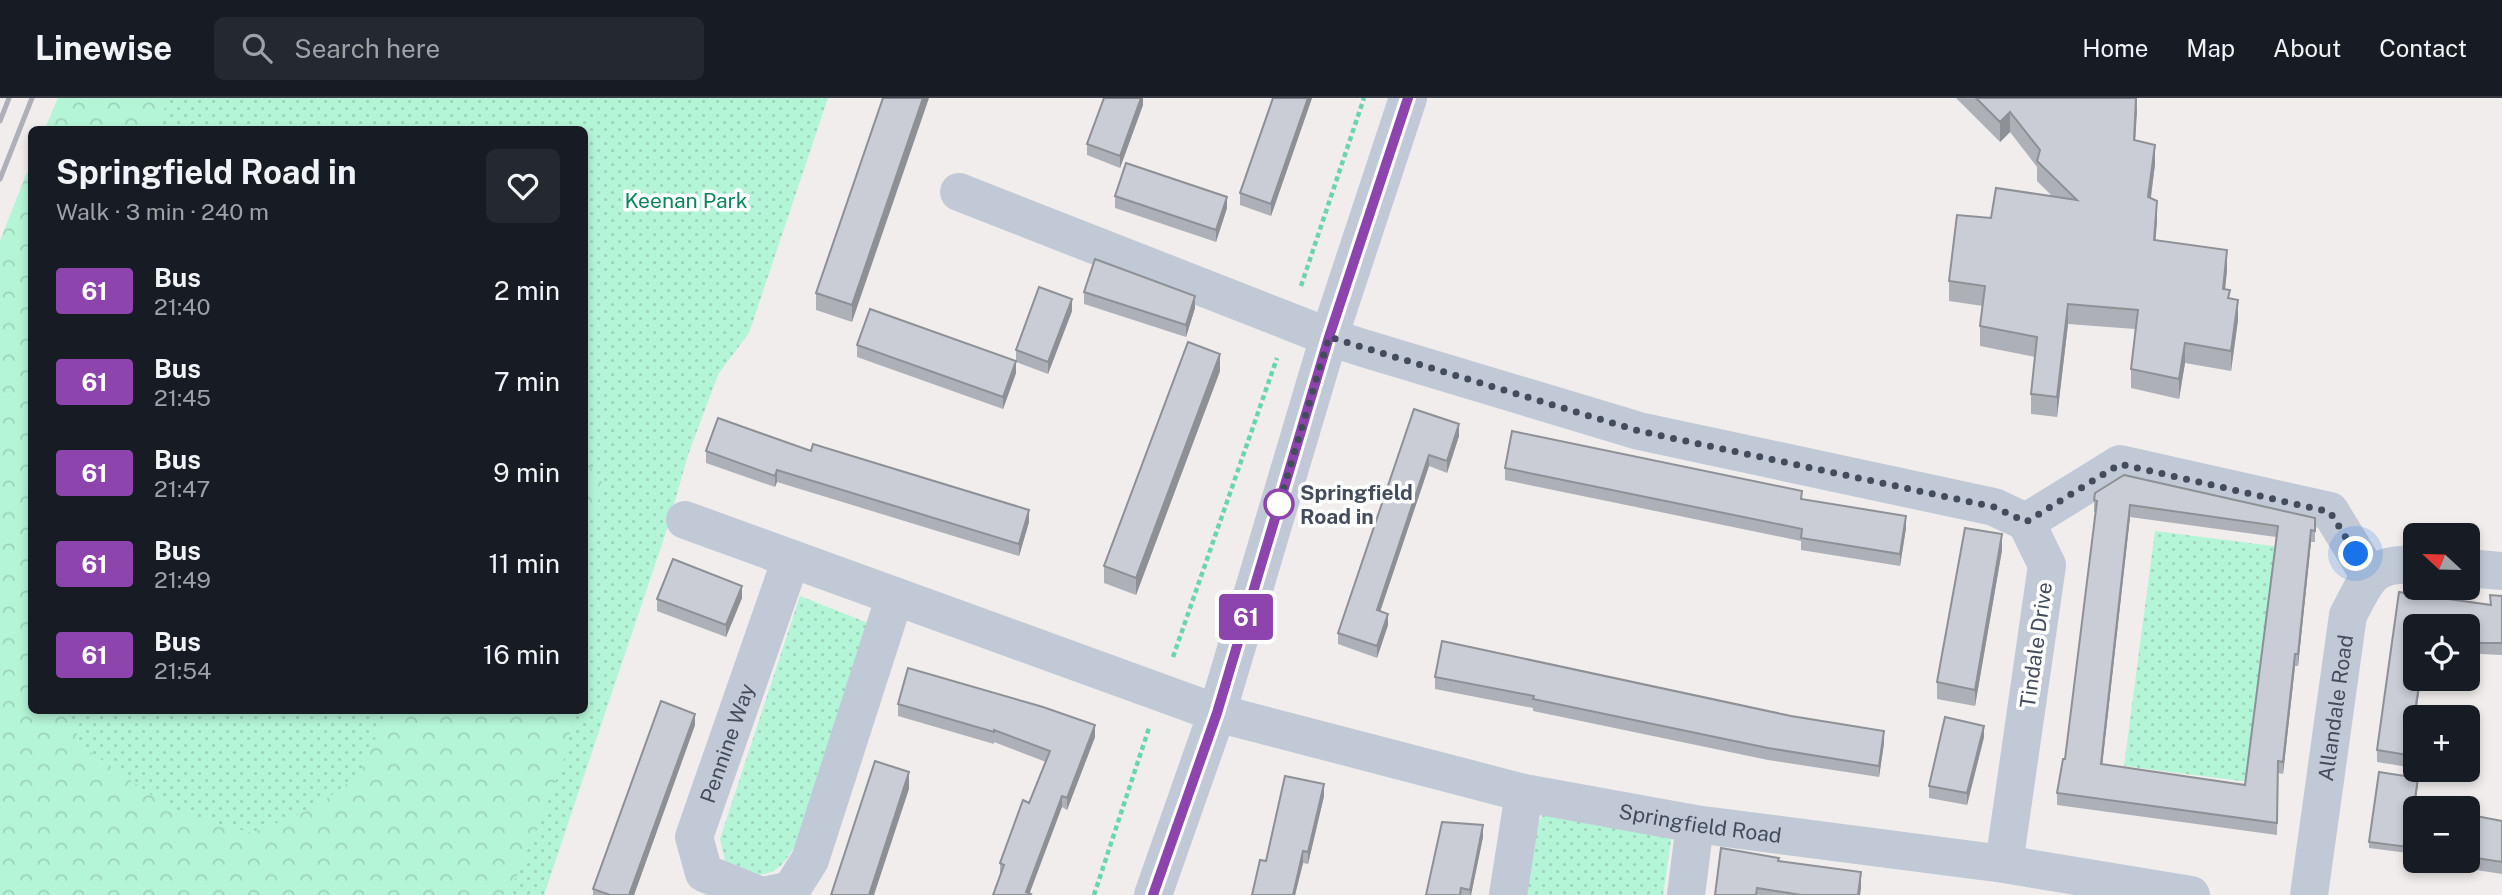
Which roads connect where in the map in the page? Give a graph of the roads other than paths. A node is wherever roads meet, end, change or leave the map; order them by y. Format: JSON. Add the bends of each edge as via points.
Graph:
{"nodes":[{"id":1,"x":1408,"y":98,"type":"edge"},
{"id":2,"x":959,"y":192,"type":"dead end"},
{"id":3,"x":1329,"y":337,"type":"junction"},
{"id":4,"x":685,"y":520,"type":"dead end"},
{"id":5,"x":2026,"y":522,"type":"junction"},
{"id":6,"x":791,"y":559,"type":"junction"},
{"id":7,"x":2403,"y":564,"type":"edge"},
{"id":8,"x":2480,"y":569,"type":"edge"},
{"id":9,"x":2502,"y":571,"type":"edge"},
{"id":10,"x":2369,"y":575,"type":"junction"},
{"id":11,"x":895,"y":596,"type":"junction"},
{"id":12,"x":1217,"y":713,"type":"junction"},
{"id":13,"x":1524,"y":793,"type":"junction"},
{"id":14,"x":1695,"y":824,"type":"junction"},
{"id":15,"x":2004,"y":864,"type":"junction"},
{"id":16,"x":759,"y":895,"type":"edge"},
{"id":17,"x":767,"y":895,"type":"edge"},
{"id":18,"x":1153,"y":895,"type":"edge"},
{"id":19,"x":1508,"y":895,"type":"edge"},
{"id":20,"x":1686,"y":895,"type":"edge"},
{"id":21,"x":2191,"y":895,"type":"edge"},
{"id":22,"x":2309,"y":895,"type":"edge"}],
"edges":[{"from":1,"to":3,"type":"street"},
{"from":2,"to":3,"type":"street"},
{"from":3,"to":5,"type":"street","via":[[1639,431],[1994,507]]},
{"from":3,"to":12,"type":"street"},
{"from":4,"to":6,"type":"street","name":"Springfield Road"},
{"from":5,"to":10,"type":"street","via":[[2120,464],[2330,512]]},
{"from":5,"to":15,"type":"street","name":"Tindale Drive","via":[[2047,565]]},
{"from":6,"to":11,"type":"street","name":"Springfield Road"},
{"from":6,"to":16,"type":"street","name":"Pennine Way","via":[[694,837],[704,873]]},
{"from":7,"to":10,"type":"street"},
{"from":8,"to":9,"type":"street"},
{"from":10,"to":22,"type":"street","name":"Allandale Road","via":[[2348,615]]},
{"from":11,"to":12,"type":"street","name":"Springfield Road"},
{"from":11,"to":17,"type":"street","via":[[810,860],[791,890]]},
{"from":12,"to":13,"type":"street","name":"Springfield Road"},
{"from":12,"to":18,"type":"street"},
{"from":13,"to":14,"type":"street","name":"Springfield Road"},
{"from":13,"to":19,"type":"street"},
{"from":14,"to":15,"type":"street","name":"Springfield Road"},
{"from":14,"to":20,"type":"street"},
{"from":15,"to":21,"type":"street","name":"Springfield Road"}]}
